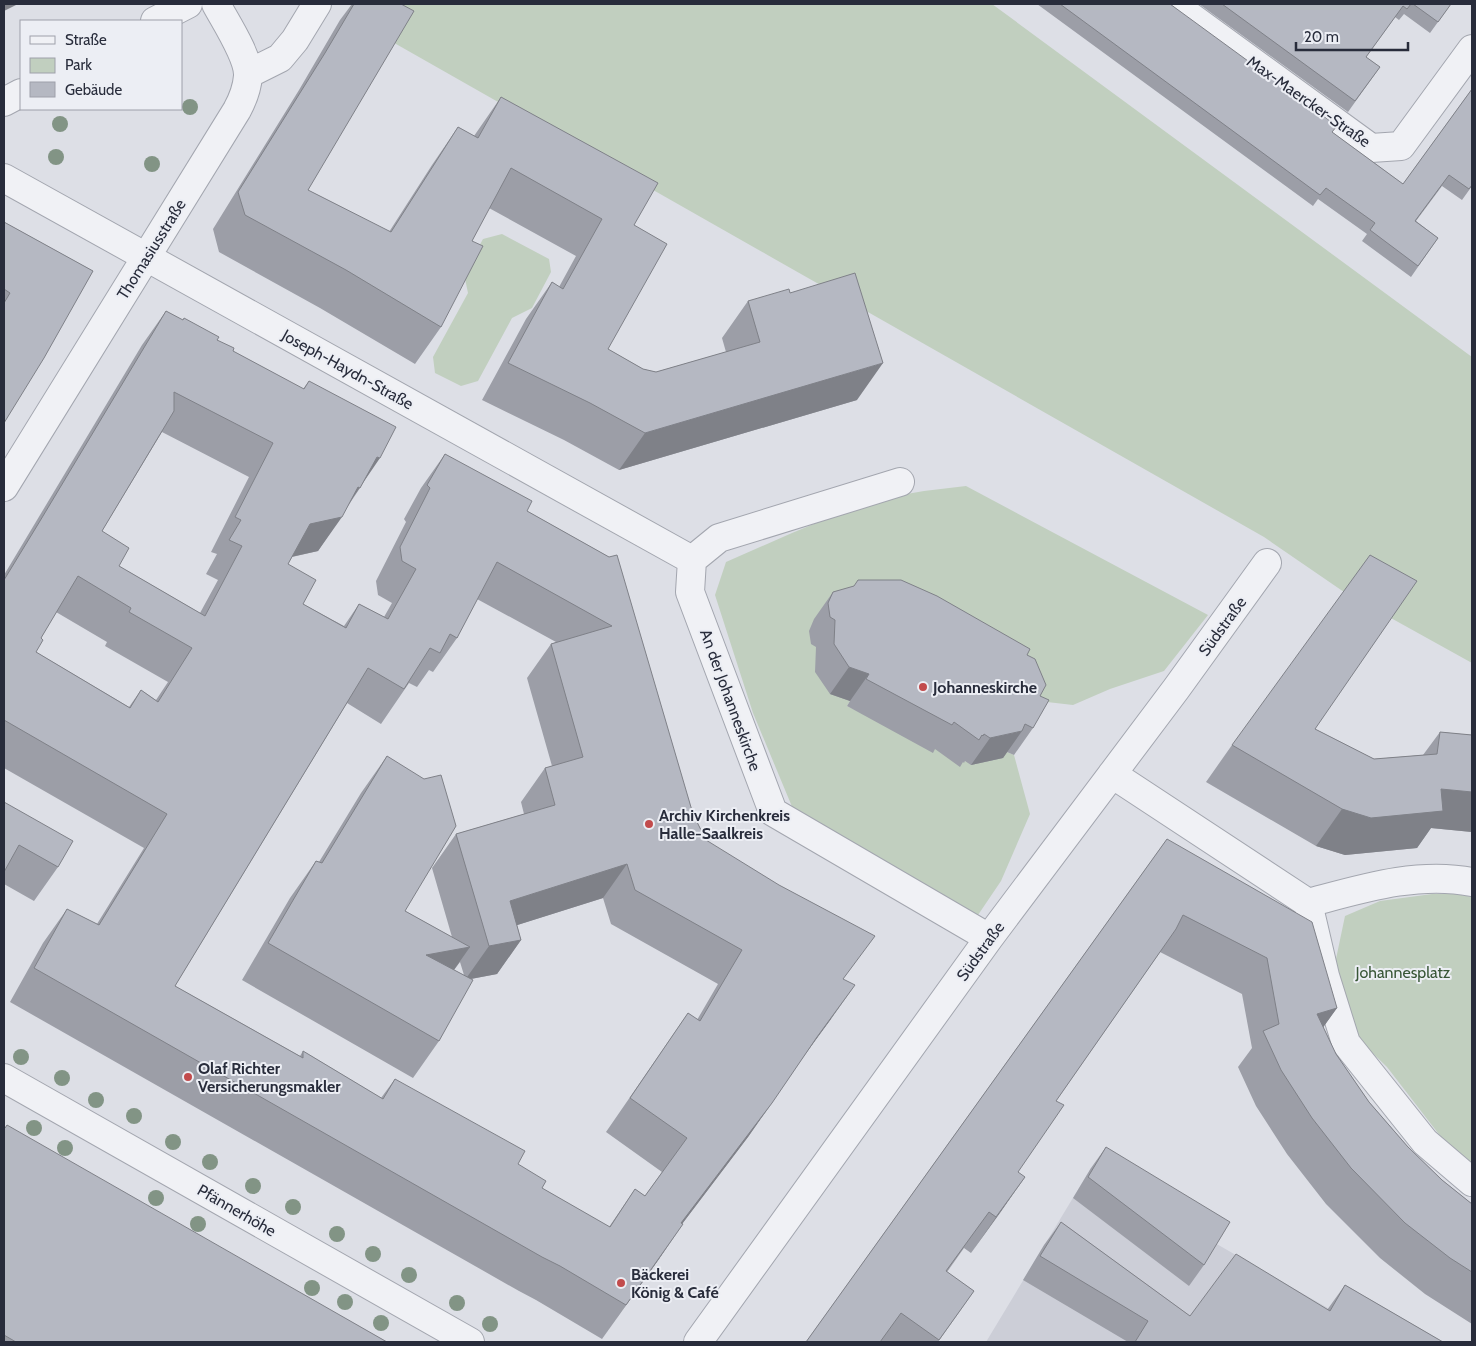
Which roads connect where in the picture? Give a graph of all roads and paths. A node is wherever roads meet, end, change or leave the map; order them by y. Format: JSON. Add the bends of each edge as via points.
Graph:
{"nodes":[{"id":1,"x":188,"y":4,"type":"edge"},
{"id":2,"x":216,"y":4,"type":"edge"},
{"id":3,"x":317,"y":4,"type":"edge"},
{"id":4,"x":1173,"y":4,"type":"edge"},
{"id":5,"x":157,"y":20,"type":"edge"},
{"id":6,"x":1472,"y":50,"type":"edge"},
{"id":7,"x":248,"y":74,"type":"junction"},
{"id":8,"x":20,"y":94,"type":"edge"},
{"id":9,"x":4,"y":102,"type":"edge"},
{"id":10,"x":4,"y":178,"type":"edge"},
{"id":11,"x":146,"y":257,"type":"junction"},
{"id":12,"x":900,"y":482,"type":"dead end"},
{"id":13,"x":4,"y":487,"type":"edge"},
{"id":14,"x":692,"y":560,"type":"junction"},
{"id":15,"x":1266,"y":563,"type":"dead end"},
{"id":16,"x":1112,"y":774,"type":"junction"},
{"id":17,"x":1472,"y":882,"type":"edge"},
{"id":18,"x":1308,"y":903,"type":"junction"},
{"id":19,"x":989,"y":938,"type":"junction"},
{"id":20,"x":4,"y":1078,"type":"edge"},
{"id":21,"x":1472,"y":1182,"type":"edge"},
{"id":22,"x":470,"y":1342,"type":"edge"},
{"id":23,"x":698,"y":1342,"type":"edge"}],
"edges":[{"from":1,"to":5,"type":"street"},
{"from":2,"to":7,"type":"street","name":"Thomasiusstraße","via":[[242,52]]},
{"from":3,"to":7,"type":"street","via":[[280,58]]},
{"from":4,"to":6,"type":"street","name":"Max-Maercker-Straße","via":[[1370,148],[1402,146]]},
{"from":7,"to":11,"type":"street","name":"Thomasiusstraße","via":[[245,95],[238,110]]},
{"from":8,"to":9,"type":"street"},
{"from":10,"to":11,"type":"street","name":"Joseph-Haydn-Straße"},
{"from":11,"to":13,"type":"street","name":"Thomasiusstraße"},
{"from":11,"to":14,"type":"street","name":"Joseph-Haydn-Straße"},
{"from":12,"to":14,"type":"street","via":[[719,538]]},
{"from":14,"to":19,"type":"street","name":"An der Johanneskirche","via":[[690,592],[773,812]]},
{"from":15,"to":16,"type":"street","name":"Südstraße"},
{"from":16,"to":18,"type":"street"},
{"from":16,"to":19,"type":"street","name":"Südstraße"},
{"from":17,"to":18,"type":"street","via":[[1456,878],[1417,880],[1374,886]]},
{"from":18,"to":21,"type":"street","via":[[1325,976],[1346,1043],[1425,1142]]},
{"from":19,"to":23,"type":"street","name":"Südstraße"},
{"from":20,"to":22,"type":"street","name":"Pfännerhöhe"}]}
